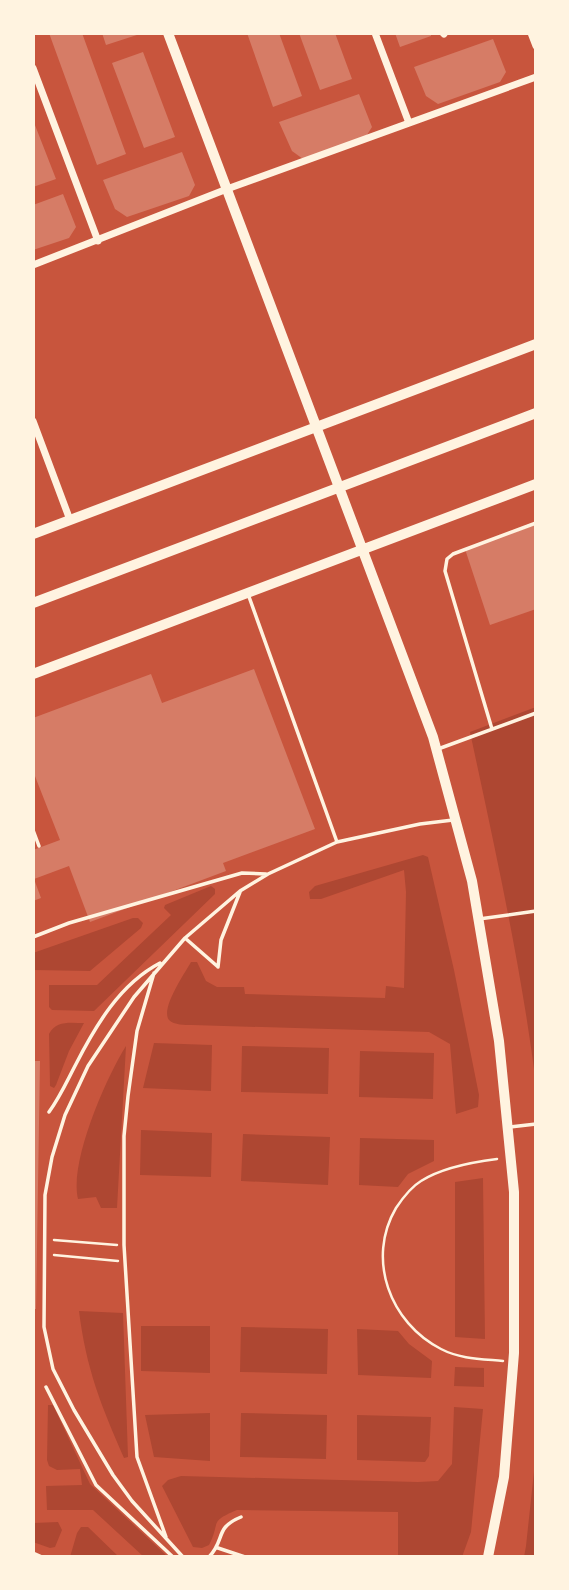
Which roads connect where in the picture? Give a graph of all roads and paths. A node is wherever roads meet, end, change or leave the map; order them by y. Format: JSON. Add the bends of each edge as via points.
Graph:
{"nodes":[{"id":1,"x":168,"y":33,"type":"edge"},
{"id":2,"x":376,"y":33,"type":"edge"},
{"id":3,"x":531,"y":33,"type":"edge"},
{"id":4,"x":536,"y":46,"type":"edge"},
{"id":5,"x":33,"y":68,"type":"edge"},
{"id":6,"x":536,"y":77,"type":"edge"},
{"id":7,"x":409,"y":123,"type":"junction"},
{"id":8,"x":227,"y":189,"type":"junction"},
{"id":9,"x":98,"y":241,"type":"junction"},
{"id":10,"x":33,"y":265,"type":"edge"},
{"id":11,"x":536,"y":344,"type":"edge"},
{"id":12,"x":536,"y":413,"type":"edge"},
{"id":13,"x":33,"y":421,"type":"edge"},
{"id":14,"x":316,"y":427,"type":"junction"},
{"id":15,"x":536,"y":484,"type":"edge"},
{"id":16,"x":339,"y":487,"type":"junction"},
{"id":17,"x":69,"y":520,"type":"junction"},
{"id":18,"x":536,"y":523,"type":"edge"},
{"id":19,"x":33,"y":534,"type":"edge"},
{"id":20,"x":363,"y":549,"type":"junction"},
{"id":21,"x":248,"y":593,"type":"junction"},
{"id":22,"x":33,"y":603,"type":"edge"},
{"id":23,"x":33,"y":674,"type":"edge"},
{"id":24,"x":536,"y":713,"type":"edge"},
{"id":25,"x":492,"y":729,"type":"junction"},
{"id":26,"x":436,"y":750,"type":"junction"},
{"id":27,"x":455,"y":820,"type":"junction"},
{"id":28,"x":33,"y":830,"type":"edge"},
{"id":29,"x":337,"y":842,"type":"junction"},
{"id":30,"x":39,"y":846,"type":"dead end"},
{"id":31,"x":268,"y":874,"type":"junction"},
{"id":32,"x":240,"y":891,"type":"junction"},
{"id":33,"x":536,"y":911,"type":"edge"},
{"id":34,"x":478,"y":919,"type":"junction"},
{"id":35,"x":33,"y":937,"type":"edge"},
{"id":36,"x":185,"y":938,"type":"junction"},
{"id":37,"x":162,"y":962,"type":"junction"},
{"id":38,"x":155,"y":971,"type":"junction"},
{"id":39,"x":49,"y":1112,"type":"dead end"},
{"id":40,"x":536,"y":1124,"type":"edge"},
{"id":41,"x":508,"y":1127,"type":"junction"},
{"id":42,"x":511,"y":1159,"type":"junction"},
{"id":43,"x":44,"y":1239,"type":"junction"},
{"id":44,"x":124,"y":1245,"type":"junction"},
{"id":45,"x":44,"y":1254,"type":"junction"},
{"id":46,"x":125,"y":1262,"type":"junction"},
{"id":47,"x":513,"y":1361,"type":"junction"},
{"id":48,"x":46,"y":1387,"type":"dead end"},
{"id":49,"x":241,"y":1517,"type":"dead end"},
{"id":50,"x":167,"y":1539,"type":"junction"},
{"id":51,"x":218,"y":1548,"type":"junction"},
{"id":52,"x":33,"y":1553,"type":"edge"},
{"id":53,"x":42,"y":1557,"type":"edge"},
{"id":54,"x":173,"y":1557,"type":"edge"},
{"id":55,"x":183,"y":1557,"type":"edge"},
{"id":56,"x":209,"y":1557,"type":"edge"},
{"id":57,"x":245,"y":1557,"type":"edge"},
{"id":58,"x":488,"y":1557,"type":"edge"}],
"edges":[{"from":1,"to":8,"type":"main road"},
{"from":2,"to":7,"type":"street"},
{"from":3,"to":4,"type":"street"},
{"from":5,"to":9,"type":"street"},
{"from":6,"to":7,"type":"street"},
{"from":7,"to":8,"type":"street"},
{"from":8,"to":9,"type":"street"},
{"from":8,"to":14,"type":"main road"},
{"from":9,"to":10,"type":"street"},
{"from":11,"to":14,"type":"main road"},
{"from":12,"to":16,"type":"main road"},
{"from":13,"to":17,"type":"street"},
{"from":14,"to":16,"type":"main road"},
{"from":14,"to":17,"type":"main road"},
{"from":15,"to":20,"type":"main road"},
{"from":16,"to":20,"type":"main road"},
{"from":16,"to":22,"type":"main road"},
{"from":17,"to":19,"type":"main road"},
{"from":18,"to":25,"type":"lane","via":[[447,559],[446,580]]},
{"from":20,"to":21,"type":"main road"},
{"from":20,"to":26,"type":"main road"},
{"from":21,"to":23,"type":"main road"},
{"from":21,"to":29,"type":"lane"},
{"from":24,"to":25,"type":"lane"},
{"from":25,"to":26,"type":"lane"},
{"from":26,"to":27,"type":"main road"},
{"from":27,"to":29,"type":"lane"},
{"from":27,"to":34,"type":"main road"},
{"from":28,"to":30,"type":"lane"},
{"from":29,"to":31,"type":"lane"},
{"from":31,"to":32,"type":"lane"},
{"from":31,"to":35,"type":"lane","via":[[242,873]]},
{"from":32,"to":36,"type":"lane"},
{"from":32,"to":36,"type":"lane","via":[[221,940],[218,967]]},
{"from":33,"to":34,"type":"lane"},
{"from":34,"to":41,"type":"main road"},
{"from":36,"to":37,"type":"lane"},
{"from":37,"to":38,"type":"lane"},
{"from":37,"to":39,"type":"lane","via":[[121,993],[101,1018]]},
{"from":38,"to":43,"type":"lane","via":[[88,1066],[65,1115],[45,1195]]},
{"from":38,"to":44,"type":"lane","via":[[136,1031],[128,1096]]},
{"from":40,"to":41,"type":"lane"},
{"from":41,"to":42,"type":"main road"},
{"from":42,"to":47,"type":"main road"},
{"from":42,"to":47,"type":"path","via":[[480,1161],[419,1182],[390,1219],[383,1266],[397,1309],[424,1338],[460,1356]]},
{"from":43,"to":44,"type":"path"},
{"from":43,"to":45,"type":"lane"},
{"from":44,"to":46,"type":"lane"},
{"from":45,"to":46,"type":"path"},
{"from":45,"to":50,"type":"lane","via":[[44,1327],[53,1369],[113,1475]]},
{"from":46,"to":50,"type":"lane","via":[[136,1457]]},
{"from":47,"to":58,"type":"main road","via":[[504,1477]]},
{"from":48,"to":54,"type":"lane","via":[[96,1485]]},
{"from":49,"to":51,"type":"lane","via":[[222,1530]]},
{"from":50,"to":55,"type":"lane"},
{"from":51,"to":56,"type":"lane"},
{"from":51,"to":57,"type":"lane"},
{"from":52,"to":53,"type":"lane"}]}
